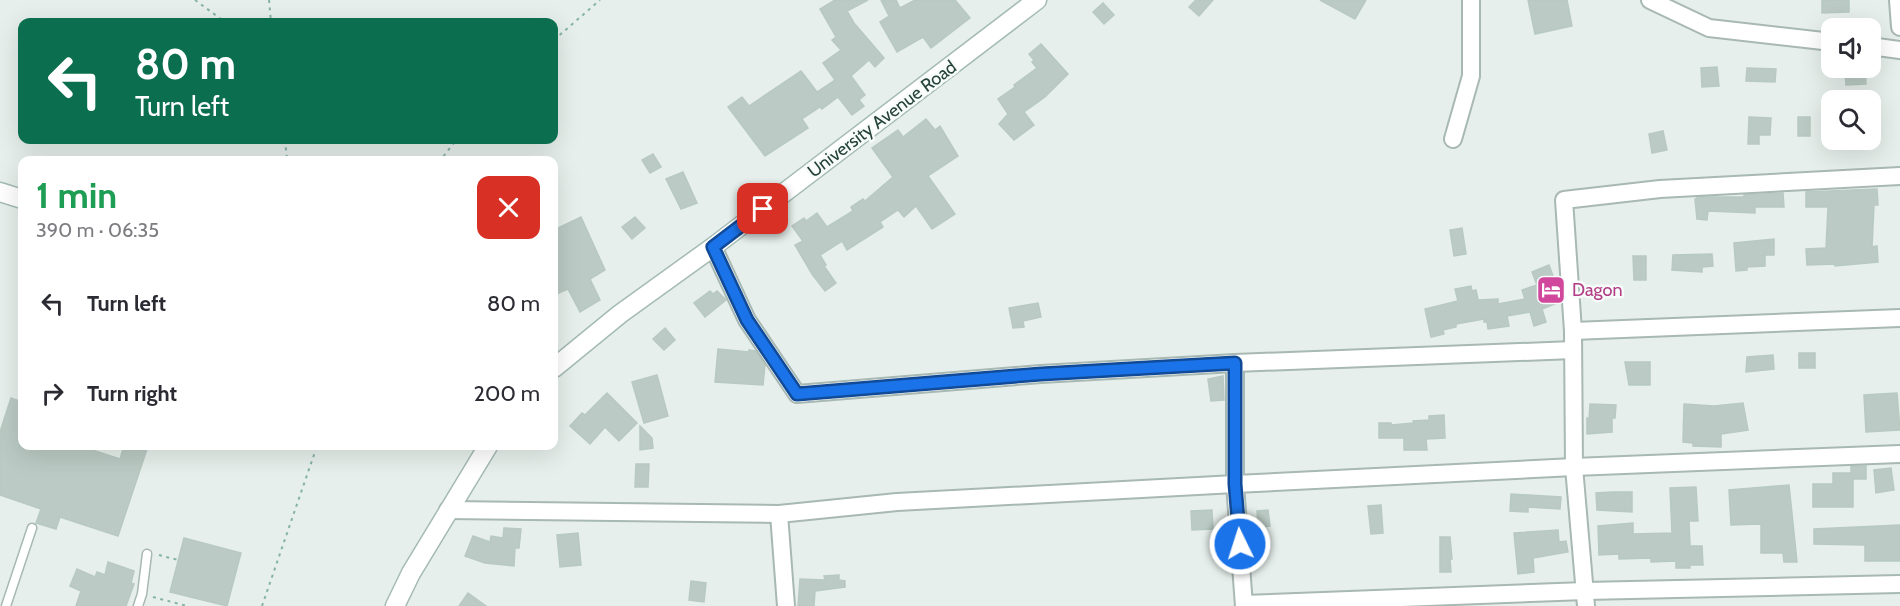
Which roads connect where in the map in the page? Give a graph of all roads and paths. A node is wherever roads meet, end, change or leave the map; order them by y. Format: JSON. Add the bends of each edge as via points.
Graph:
{"nodes":[{"id":1,"x":195,"y":0,"type":"edge"},
{"id":2,"x":269,"y":0,"type":"edge"},
{"id":3,"x":600,"y":0,"type":"edge"},
{"id":4,"x":1037,"y":0,"type":"edge"},
{"id":5,"x":1472,"y":0,"type":"edge"},
{"id":6,"x":1650,"y":0,"type":"edge"},
{"id":7,"x":1898,"y":0,"type":"edge"},
{"id":8,"x":220,"y":18,"type":"edge"},
{"id":9,"x":271,"y":18,"type":"edge"},
{"id":10,"x":1900,"y":27,"type":"edge"},
{"id":11,"x":558,"y":36,"type":"edge"},
{"id":12,"x":1821,"y":41,"type":"edge"},
{"id":13,"x":1881,"y":47,"type":"edge"},
{"id":14,"x":1900,"y":50,"type":"edge"},
{"id":15,"x":1453,"y":139,"type":"dead end"},
{"id":16,"x":453,"y":144,"type":"edge"},
{"id":17,"x":443,"y":156,"type":"edge"},
{"id":18,"x":1900,"y":176,"type":"edge"},
{"id":19,"x":0,"y":192,"type":"edge"},
{"id":20,"x":18,"y":198,"type":"edge"},
{"id":21,"x":713,"y":247,"type":"junction"},
{"id":22,"x":1900,"y":318,"type":"edge"},
{"id":23,"x":1573,"y":331,"type":"junction"},
{"id":24,"x":1573,"y":350,"type":"junction"},
{"id":25,"x":1235,"y":363,"type":"junction"},
{"id":26,"x":558,"y":365,"type":"edge"},
{"id":27,"x":316,"y":450,"type":"edge"},
{"id":28,"x":486,"y":450,"type":"edge"},
{"id":29,"x":1900,"y":454,"type":"edge"},
{"id":30,"x":1574,"y":467,"type":"junction"},
{"id":31,"x":1235,"y":484,"type":"junction"},
{"id":32,"x":448,"y":510,"type":"junction"},
{"id":33,"x":779,"y":514,"type":"junction"},
{"id":34,"x":33,"y":528,"type":"dead end"},
{"id":35,"x":150,"y":554,"type":"joint"},
{"id":36,"x":178,"y":560,"type":"dead end"},
{"id":37,"x":1900,"y":584,"type":"edge"},
{"id":38,"x":142,"y":594,"type":"junction"},
{"id":39,"x":1585,"y":599,"type":"edge"},
{"id":40,"x":1498,"y":600,"type":"edge"},
{"id":41,"x":1244,"y":605,"type":"edge"},
{"id":42,"x":6,"y":606,"type":"edge"},
{"id":43,"x":138,"y":606,"type":"edge"},
{"id":44,"x":187,"y":606,"type":"edge"},
{"id":45,"x":262,"y":606,"type":"edge"},
{"id":46,"x":395,"y":606,"type":"edge"},
{"id":47,"x":786,"y":606,"type":"edge"}],
"edges":[{"from":1,"to":8,"type":"path"},
{"from":2,"to":9,"type":"path"},
{"from":3,"to":11,"type":"path"},
{"from":4,"to":21,"type":"main road","name":"University Avenue Road"},
{"from":5,"to":15,"type":"street","via":[[1471,76]]},
{"from":6,"to":12,"type":"street","via":[[1709,28]]},
{"from":7,"to":10,"type":"street"},
{"from":13,"to":14,"type":"street"},
{"from":16,"to":17,"type":"path"},
{"from":18,"to":23,"type":"street","via":[[1660,189],[1564,200]]},
{"from":19,"to":20,"type":"main road"},
{"from":21,"to":25,"type":"street","via":[[747,320],[797,394]]},
{"from":21,"to":26,"type":"main road","name":"University Avenue Road"},
{"from":22,"to":23,"type":"street"},
{"from":23,"to":24,"type":"street"},
{"from":24,"to":25,"type":"street"},
{"from":24,"to":30,"type":"street"},
{"from":25,"to":31,"type":"street"},
{"from":27,"to":45,"type":"path"},
{"from":28,"to":32,"type":"main road"},
{"from":29,"to":30,"type":"street"},
{"from":30,"to":31,"type":"street"},
{"from":30,"to":39,"type":"street"},
{"from":31,"to":33,"type":"street","via":[[897,502]]},
{"from":31,"to":41,"type":"street"},
{"from":32,"to":33,"type":"street"},
{"from":32,"to":46,"type":"main road"},
{"from":33,"to":47,"type":"street"},
{"from":34,"to":42,"type":"lane"},
{"from":35,"to":36,"type":"path"},
{"from":35,"to":38,"type":"lane"},
{"from":37,"to":39,"type":"street"},
{"from":38,"to":43,"type":"lane"},
{"from":38,"to":44,"type":"path"},
{"from":39,"to":40,"type":"street"},
{"from":40,"to":41,"type":"street"}]}
